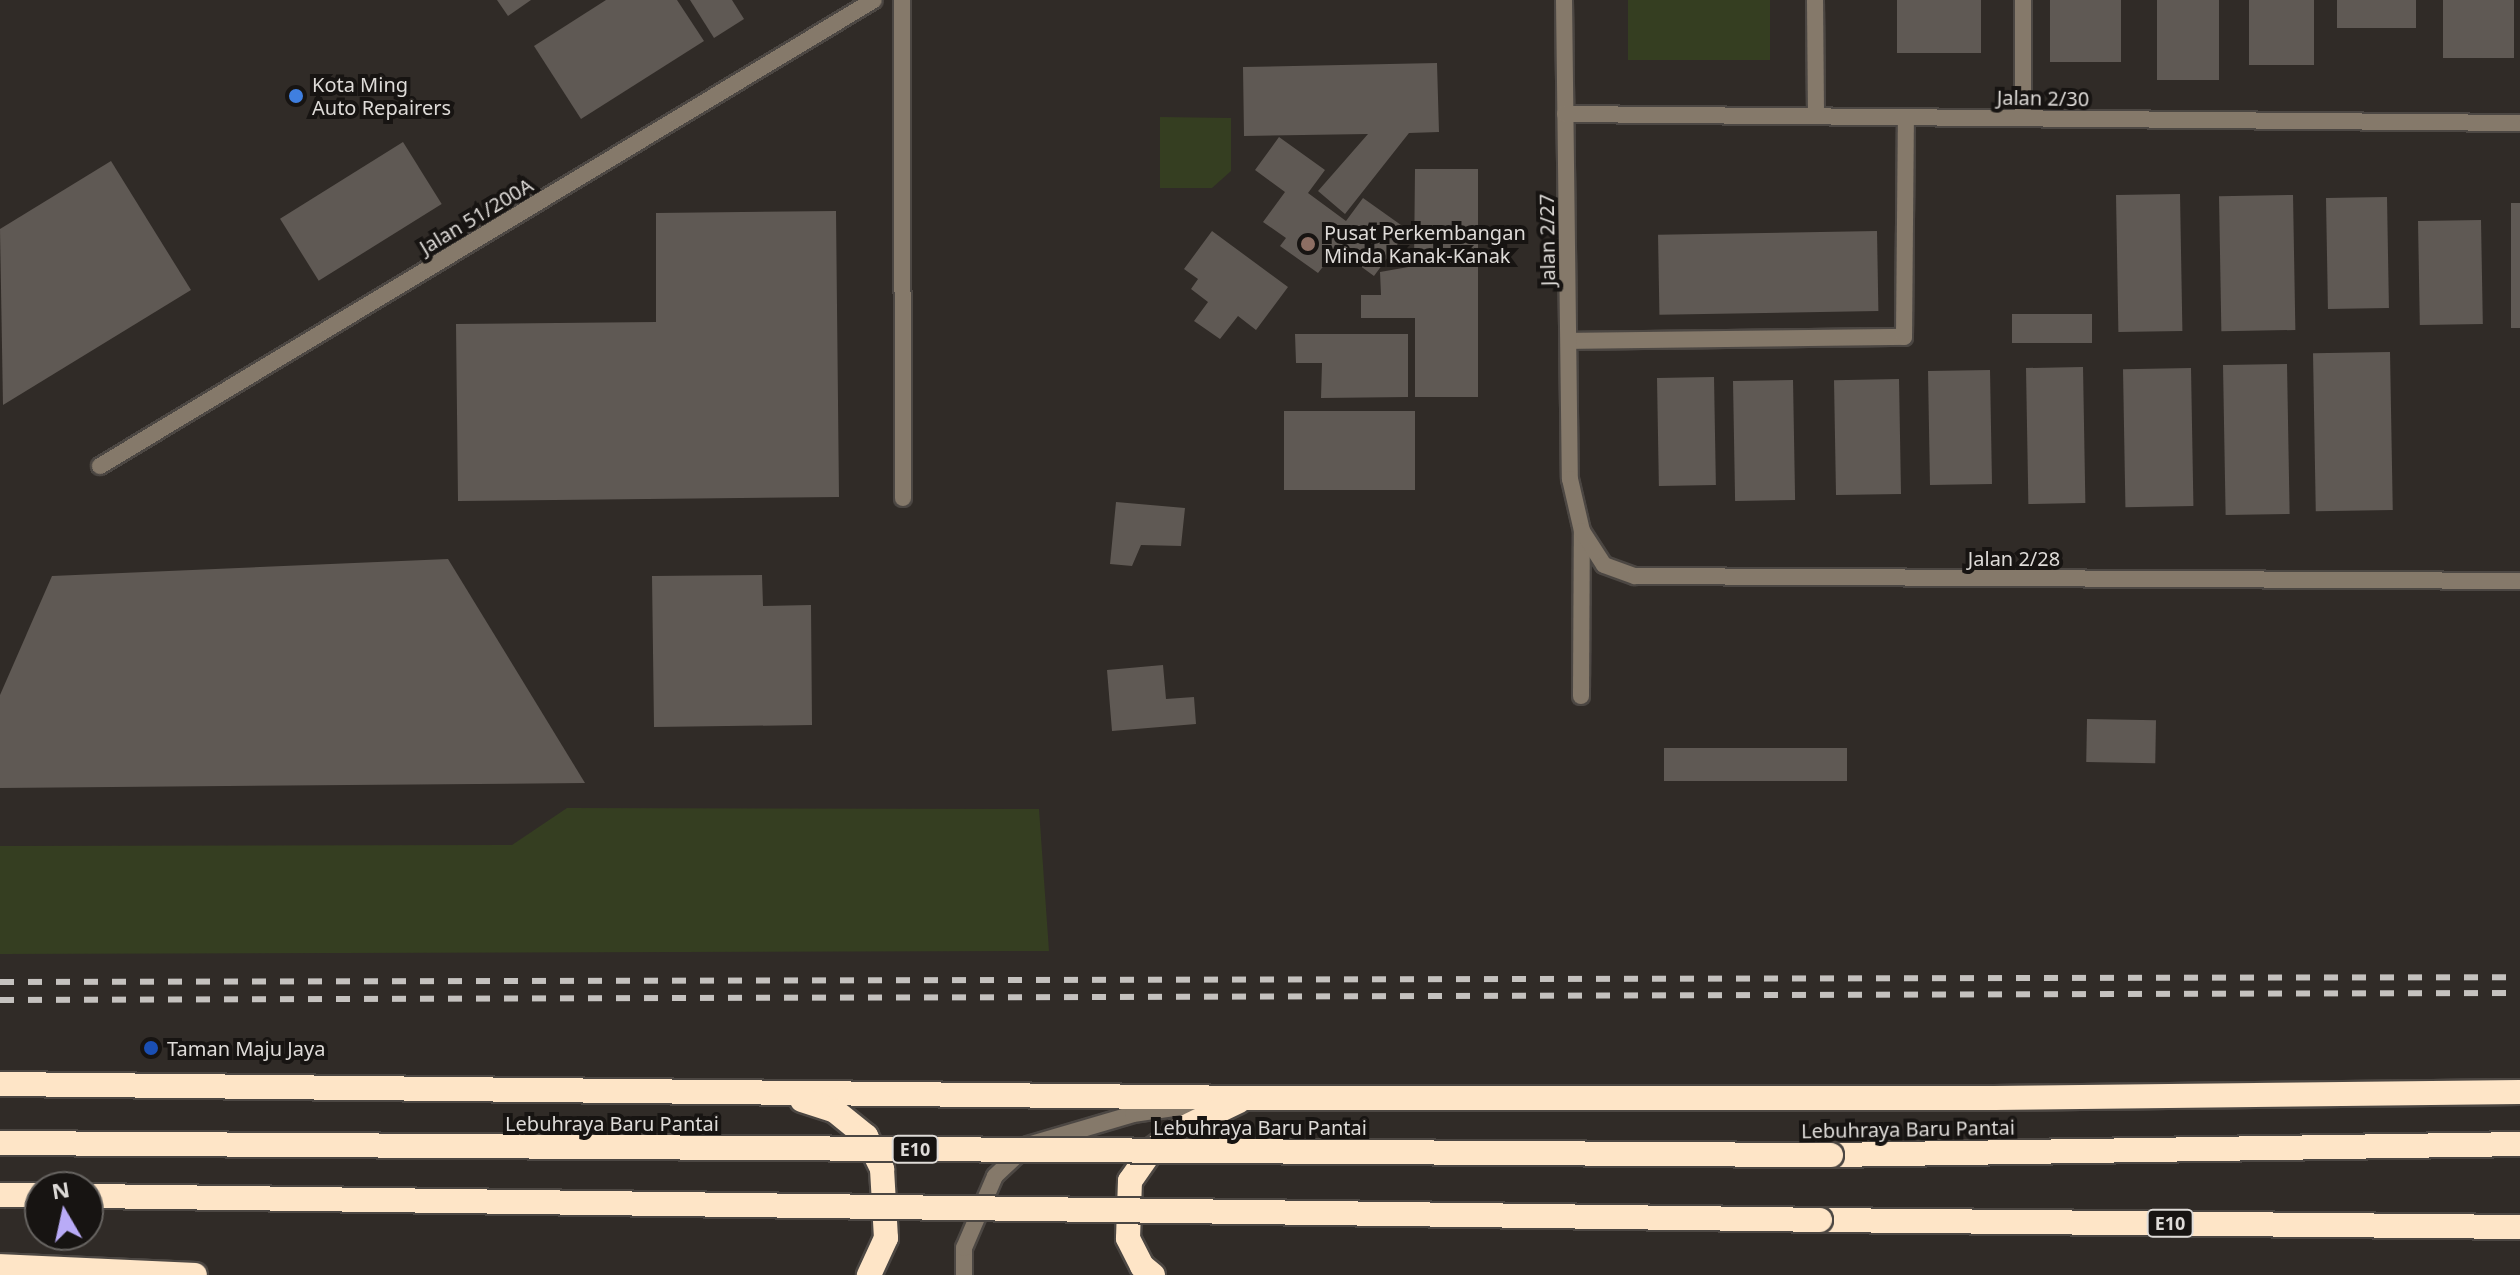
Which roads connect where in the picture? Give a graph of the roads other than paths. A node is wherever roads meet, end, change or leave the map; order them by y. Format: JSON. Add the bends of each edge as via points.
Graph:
{"nodes":[{"id":1,"x":874,"y":0,"type":"edge"},
{"id":2,"x":902,"y":0,"type":"edge"},
{"id":3,"x":1564,"y":0,"type":"edge"},
{"id":4,"x":1815,"y":0,"type":"edge"},
{"id":5,"x":2023,"y":0,"type":"edge"},
{"id":6,"x":1565,"y":114,"type":"junction"},
{"id":7,"x":1816,"y":116,"type":"junction"},
{"id":8,"x":1906,"y":117,"type":"junction"},
{"id":9,"x":2023,"y":118,"type":"junction"},
{"id":10,"x":2520,"y":123,"type":"edge"},
{"id":11,"x":1569,"y":341,"type":"junction"},
{"id":12,"x":100,"y":466,"type":"dead end"},
{"id":13,"x":1570,"y":479,"type":"joint"},
{"id":14,"x":903,"y":498,"type":"dead end"},
{"id":15,"x":1582,"y":531,"type":"junction"},
{"id":16,"x":2520,"y":581,"type":"edge"},
{"id":17,"x":1581,"y":696,"type":"dead end"},
{"id":18,"x":0,"y":1084,"type":"edge"},
{"id":19,"x":772,"y":1092,"type":"junction"},
{"id":20,"x":2520,"y":1092,"type":"edge"},
{"id":21,"x":1246,"y":1098,"type":"junction"},
{"id":22,"x":0,"y":1143,"type":"edge"},
{"id":23,"x":2520,"y":1144,"type":"edge"},
{"id":24,"x":0,"y":1195,"type":"edge"},
{"id":25,"x":24,"y":1195,"type":"edge"},
{"id":26,"x":104,"y":1196,"type":"edge"},
{"id":27,"x":2520,"y":1227,"type":"edge"},
{"id":28,"x":0,"y":1266,"type":"edge"},
{"id":29,"x":195,"y":1275,"type":"edge"},
{"id":30,"x":869,"y":1275,"type":"edge"},
{"id":31,"x":964,"y":1275,"type":"edge"},
{"id":32,"x":1153,"y":1275,"type":"edge"}],
"edges":[{"from":1,"to":12,"type":"street","name":"Jalan 51/200A"},
{"from":2,"to":14,"type":"street"},
{"from":3,"to":6,"type":"street","name":"Jalan 2/27"},
{"from":4,"to":7,"type":"street"},
{"from":5,"to":9,"type":"street"},
{"from":6,"to":7,"type":"street","name":"Jalan 2/30"},
{"from":6,"to":11,"type":"street","name":"Jalan 2/27"},
{"from":7,"to":8,"type":"street","name":"Jalan 2/30"},
{"from":8,"to":9,"type":"street","name":"Jalan 2/30"},
{"from":8,"to":11,"type":"street","via":[[1904,337]]},
{"from":9,"to":10,"type":"street","name":"Jalan 2/30"},
{"from":11,"to":13,"type":"street","name":"Jalan 2/27"},
{"from":13,"to":15,"type":"street","name":"Jalan 2/28"},
{"from":15,"to":16,"type":"street","name":"Jalan 2/28","via":[[1604,565],[1635,576]]},
{"from":15,"to":17,"type":"street"},
{"from":18,"to":19,"type":"highway"},
{"from":19,"to":21,"type":"highway"},
{"from":19,"to":30,"type":"highway","via":[[835,1111],[866,1136],[882,1169],[887,1202],[886,1238]]},
{"from":20,"to":21,"type":"highway"},
{"from":21,"to":31,"type":"street","via":[[1133,1114],[1028,1145],[995,1176],[964,1248]]},
{"from":21,"to":32,"type":"highway","via":[[1179,1130],[1152,1150],[1130,1181],[1128,1238],[1142,1266]]},
{"from":22,"to":23,"type":"highway","name":"Lebuhraya Baru Pantai","number":"E10","bridge":true,"via":[[1831,1155]]},
{"from":24,"to":25,"type":"highway"},
{"from":26,"to":27,"type":"highway","number":"E10","bridge":true},
{"from":28,"to":29,"type":"highway"}]}
